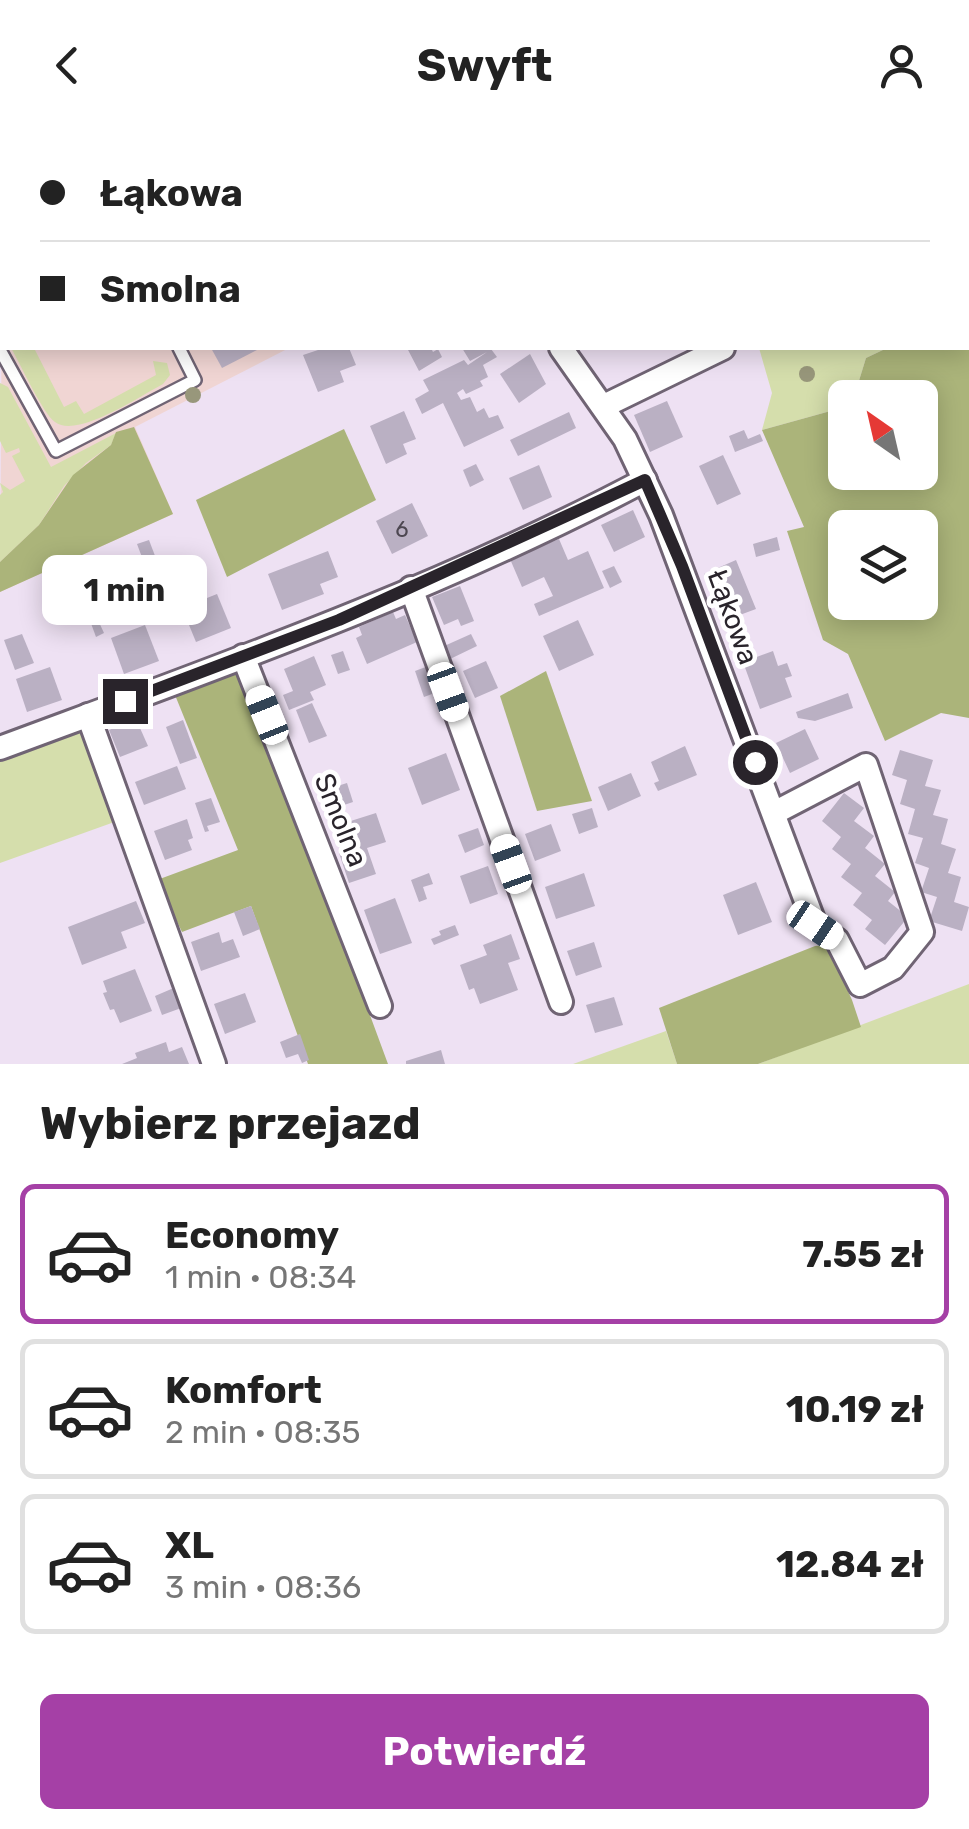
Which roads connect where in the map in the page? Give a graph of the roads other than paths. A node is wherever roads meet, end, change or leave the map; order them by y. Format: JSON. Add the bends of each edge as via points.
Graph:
{"nodes":[{"id":1,"x":0,"y":350,"type":"edge"},
{"id":2,"x":180,"y":350,"type":"edge"},
{"id":3,"x":562,"y":350,"type":"edge"},
{"id":4,"x":720,"y":350,"type":"edge"},
{"id":5,"x":3,"y":364,"type":"edge"},
{"id":6,"x":604,"y":406,"type":"junction"},
{"id":7,"x":645,"y":480,"type":"junction"},
{"id":8,"x":411,"y":588,"type":"junction"},
{"id":9,"x":243,"y":656,"type":"junction"},
{"id":10,"x":88,"y":715,"type":"junction"},
{"id":11,"x":0,"y":748,"type":"edge"},
{"id":12,"x":774,"y":812,"type":"junction"},
{"id":13,"x":561,"y":1002,"type":"dead end"},
{"id":14,"x":380,"y":1006,"type":"dead end"},
{"id":15,"x":214,"y":1064,"type":"edge"}],
"edges":[{"from":1,"to":5,"type":"lane"},
{"from":2,"to":5,"type":"lane","via":[[195,380],[56,451]]},
{"from":3,"to":6,"type":"street","name":"Łąkowa"},
{"from":4,"to":6,"type":"street"},
{"from":6,"to":7,"type":"street","name":"Łąkowa"},
{"from":7,"to":8,"type":"street"},
{"from":7,"to":12,"type":"street","name":"Łąkowa"},
{"from":8,"to":9,"type":"street"},
{"from":8,"to":13,"type":"street"},
{"from":9,"to":10,"type":"street"},
{"from":9,"to":14,"type":"street","name":"Smolna"},
{"from":10,"to":11,"type":"street"},
{"from":10,"to":15,"type":"street"},
{"from":12,"to":12,"type":"street","name":"Łąkowa","via":[[815,925],[837,940],[860,986],[894,968],[922,932],[866,765]]}]}
